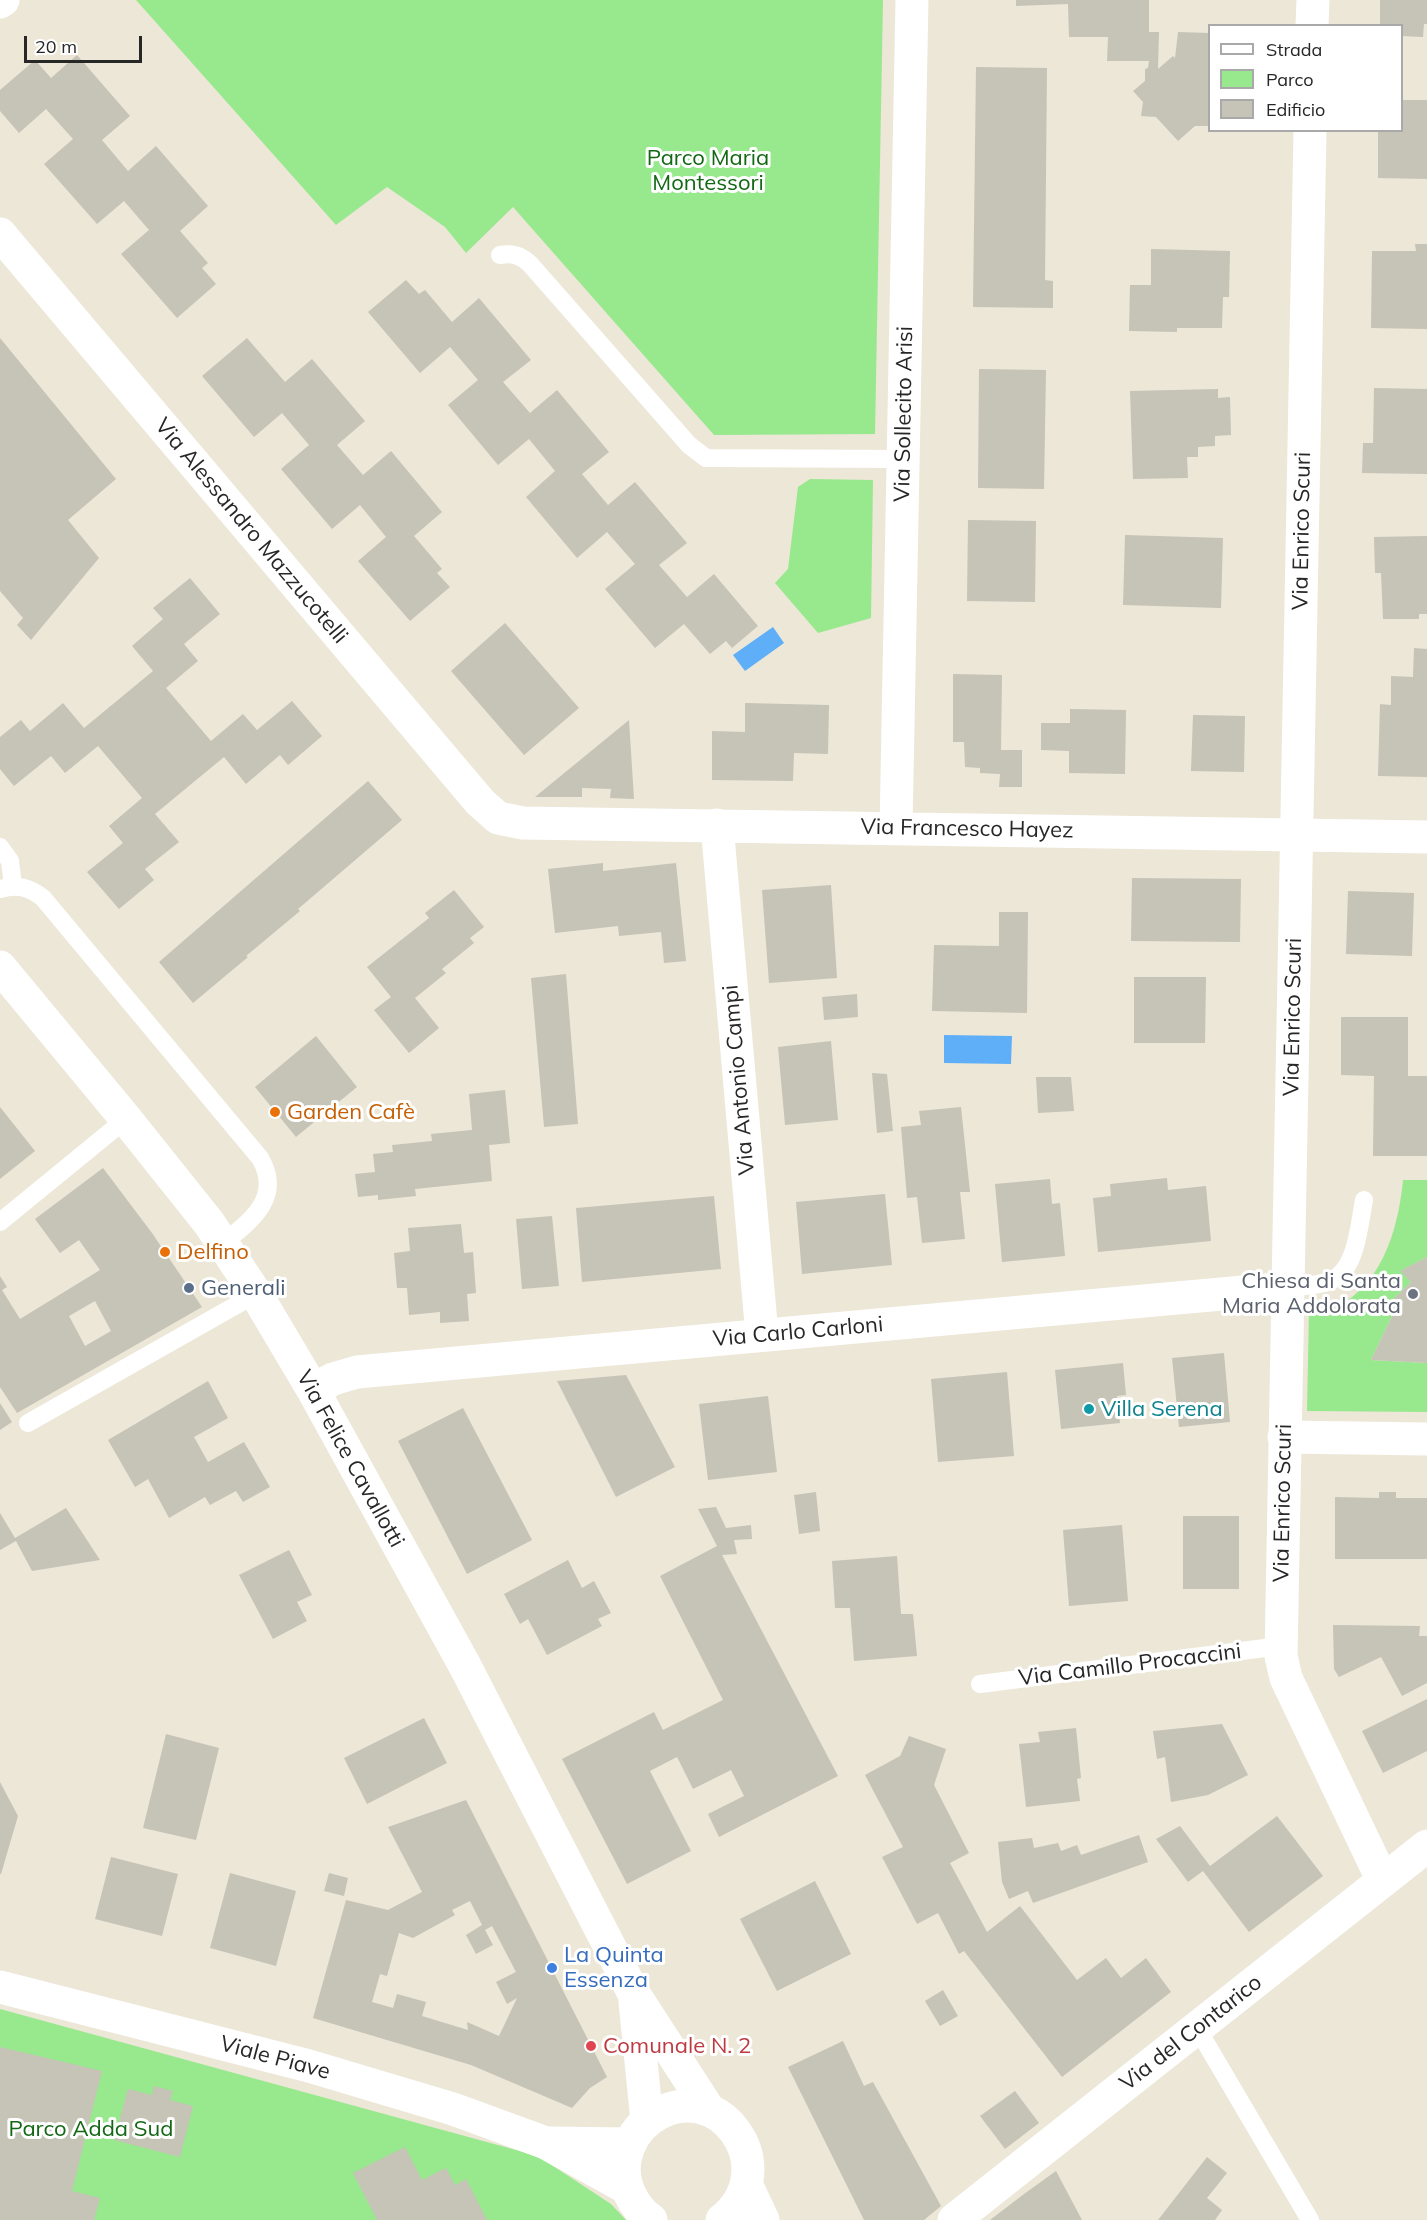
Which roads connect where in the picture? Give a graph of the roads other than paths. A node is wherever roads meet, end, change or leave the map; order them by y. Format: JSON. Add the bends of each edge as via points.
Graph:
{"nodes":[{"id":1,"x":912,"y":0,"type":"edge"},
{"id":2,"x":1313,"y":0,"type":"edge"},
{"id":3,"x":1312,"y":24,"type":"edge"},
{"id":4,"x":1310,"y":132,"type":"edge"},
{"id":5,"x":0,"y":234,"type":"edge"},
{"id":6,"x":500,"y":255,"type":"dead end"},
{"id":7,"x":903,"y":459,"type":"junction"},
{"id":8,"x":507,"y":820,"type":"joint"},
{"id":9,"x":717,"y":825,"type":"junction"},
{"id":10,"x":896,"y":828,"type":"junction"},
{"id":11,"x":1296,"y":835,"type":"junction"},
{"id":12,"x":1427,"y":837,"type":"edge"},
{"id":13,"x":0,"y":847,"type":"edge"},
{"id":14,"x":7,"y":888,"type":"edge"},
{"id":15,"x":0,"y":967,"type":"edge"},
{"id":16,"x":126,"y":1119,"type":"junction"},
{"id":17,"x":1364,"y":1200,"type":"dead end"},
{"id":18,"x":0,"y":1222,"type":"edge"},
{"id":19,"x":223,"y":1243,"type":"junction"},
{"id":20,"x":1288,"y":1288,"type":"junction"},
{"id":21,"x":256,"y":1294,"type":"junction"},
{"id":22,"x":762,"y":1335,"type":"junction"},
{"id":23,"x":313,"y":1390,"type":"junction"},
{"id":24,"x":28,"y":1423,"type":"dead end"},
{"id":25,"x":1284,"y":1437,"type":"junction"},
{"id":26,"x":1427,"y":1439,"type":"edge"},
{"id":27,"x":1281,"y":1646,"type":"junction"},
{"id":28,"x":980,"y":1684,"type":"dead end"},
{"id":29,"x":1427,"y":1846,"type":"edge"},
{"id":30,"x":1383,"y":1881,"type":"junction"},
{"id":31,"x":0,"y":1987,"type":"edge"},
{"id":32,"x":634,"y":1994,"type":"junction"},
{"id":33,"x":1197,"y":2028,"type":"junction"},
{"id":34,"x":709,"y":2110,"type":"junction"},
{"id":35,"x":638,"y":2133,"type":"junction"},
{"id":36,"x":546,"y":2143,"type":"junction"},
{"id":37,"x":747,"y":2186,"type":"junction"},
{"id":38,"x":627,"y":2188,"type":"junction"},
{"id":39,"x":651,"y":2220,"type":"edge"},
{"id":40,"x":723,"y":2220,"type":"edge"},
{"id":41,"x":763,"y":2220,"type":"edge"},
{"id":42,"x":954,"y":2220,"type":"edge"},
{"id":43,"x":1310,"y":2220,"type":"edge"}],
"edges":[{"from":1,"to":7,"type":"street","name":"Via Sollecito Arisi"},
{"from":2,"to":3,"type":"street"},
{"from":4,"to":11,"type":"street","name":"Via Enrico Scuri"},
{"from":5,"to":8,"type":"street","name":"Via Alessandro Mazzucotelli","via":[[480,802],[498,818]]},
{"from":6,"to":7,"type":"lane","via":[[520,255],[530,264],[688,445],[706,458]]},
{"from":7,"to":10,"type":"street","name":"Via Sollecito Arisi"},
{"from":8,"to":9,"type":"street","name":"Via Francesco Hayez"},
{"from":9,"to":10,"type":"street","name":"Via Francesco Hayez"},
{"from":9,"to":22,"type":"street","name":"Via Antonio Campi"},
{"from":10,"to":11,"type":"street","name":"Via Francesco Hayez"},
{"from":11,"to":12,"type":"street","name":"Via Francesco Hayez"},
{"from":11,"to":20,"type":"street","name":"Via Enrico Scuri"},
{"from":13,"to":14,"type":"lane","via":[[10,861]]},
{"from":14,"to":19,"type":"lane","via":[[28,888],[43,898],[260,1158],[268,1180],[262,1205],[254,1217]]},
{"from":15,"to":16,"type":"street","name":"Via Felice Cavallotti"},
{"from":16,"to":18,"type":"lane"},
{"from":16,"to":19,"type":"street","name":"Via Felice Cavallotti"},
{"from":17,"to":20,"type":"lane","via":[[1354,1248],[1341,1273],[1321,1284]]},
{"from":19,"to":21,"type":"street","name":"Via Felice Cavallotti"},
{"from":20,"to":22,"type":"street","name":"Via Carlo Carloni"},
{"from":20,"to":25,"type":"street","name":"Via Enrico Scuri"},
{"from":21,"to":23,"type":"street","name":"Via Felice Cavallotti"},
{"from":21,"to":24,"type":"lane"},
{"from":22,"to":23,"type":"street","name":"Via Carlo Carloni","via":[[357,1372]]},
{"from":23,"to":32,"type":"street","name":"Via Felice Cavallotti","via":[[473,1682]]},
{"from":25,"to":26,"type":"street"},
{"from":25,"to":27,"type":"street","name":"Via Enrico Scuri"},
{"from":27,"to":28,"type":"lane","name":"Via Camillo Procaccini"},
{"from":27,"to":30,"type":"street","name":"Via Enrico Scuri","via":[[1286,1678]]},
{"from":29,"to":30,"type":"street","name":"Via del Contarico"},
{"from":30,"to":33,"type":"street","name":"Via del Contarico"},
{"from":31,"to":36,"type":"street","name":"Viale Piave","via":[[384,2087]]},
{"from":32,"to":34,"type":"street","name":"Via Felice Cavallotti"},
{"from":32,"to":35,"type":"street","name":"Via Felice Cavallotti"},
{"from":33,"to":42,"type":"street","name":"Via del Contarico"},
{"from":33,"to":43,"type":"lane"},
{"from":34,"to":35,"type":"street","via":[[665,2110]]},
{"from":34,"to":37,"type":"street","via":[[724,2119],[744,2144]]},
{"from":35,"to":36,"type":"street","name":"Viale Piave"},
{"from":35,"to":38,"type":"street","name":"Via Felice Cavallotti","via":[[624,2164]]},
{"from":36,"to":38,"type":"street","name":"Viale Piave"},
{"from":37,"to":40,"type":"street","via":[[735,2209]]},
{"from":37,"to":41,"type":"street"},
{"from":38,"to":39,"type":"street","via":[[637,2207]]}]}
